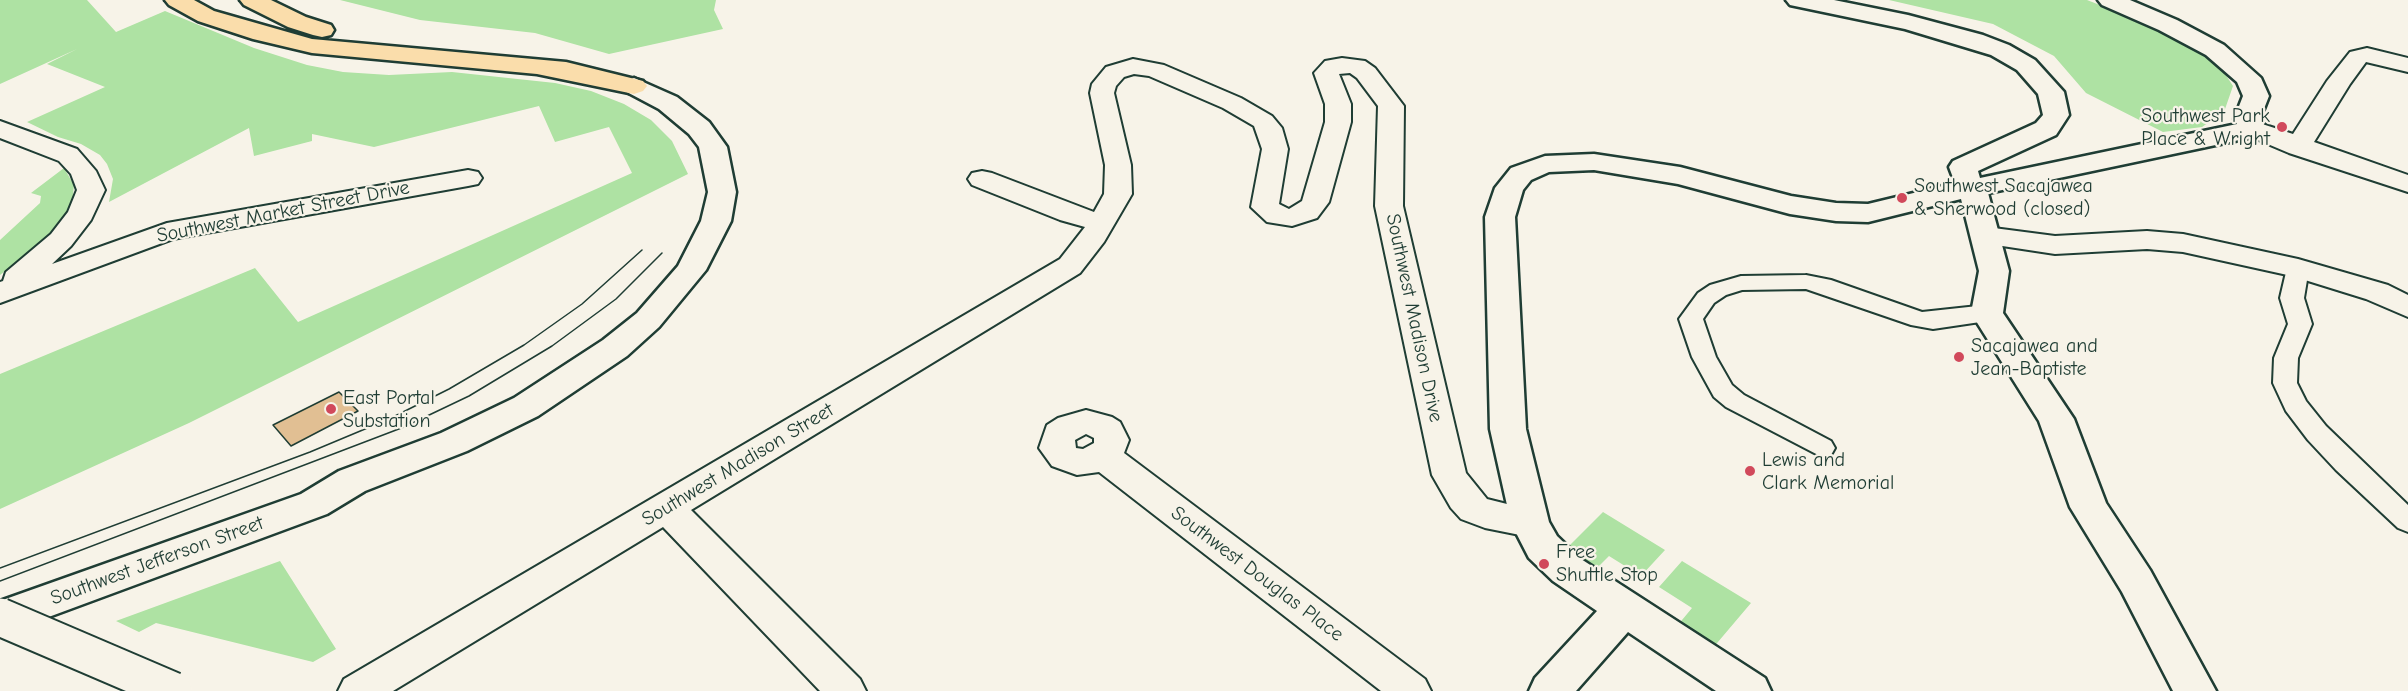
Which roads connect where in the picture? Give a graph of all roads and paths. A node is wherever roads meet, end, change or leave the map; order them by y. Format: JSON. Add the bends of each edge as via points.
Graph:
{"nodes":[{"id":1,"x":177,"y":0,"type":"edge"},
{"id":2,"x":252,"y":0,"type":"edge"},
{"id":3,"x":1798,"y":0,"type":"edge"},
{"id":4,"x":2110,"y":0,"type":"edge"},
{"id":5,"x":2408,"y":65,"type":"edge"},
{"id":6,"x":632,"y":79,"type":"junction"},
{"id":7,"x":0,"y":129,"type":"edge"},
{"id":8,"x":2253,"y":129,"type":"junction"},
{"id":9,"x":2298,"y":147,"type":"junction"},
{"id":10,"x":2348,"y":164,"type":"junction"},
{"id":11,"x":468,"y":178,"type":"dead end"},
{"id":12,"x":982,"y":179,"type":"dead end"},
{"id":13,"x":2408,"y":184,"type":"edge"},
{"id":14,"x":1973,"y":189,"type":"junction"},
{"id":15,"x":2408,"y":199,"type":"edge"},
{"id":16,"x":1102,"y":223,"type":"junction"},
{"id":17,"x":1986,"y":236,"type":"junction"},
{"id":18,"x":2298,"y":268,"type":"junction"},
{"id":19,"x":3,"y":292,"type":"edge"},
{"id":20,"x":2408,"y":307,"type":"edge"},
{"id":21,"x":1987,"y":313,"type":"junction"},
{"id":22,"x":1822,"y":448,"type":"dead end"},
{"id":23,"x":1103,"y":456,"type":"dead end"},
{"id":24,"x":666,"y":507,"type":"junction"},
{"id":25,"x":2408,"y":521,"type":"edge"},
{"id":26,"x":1530,"y":523,"type":"junction"},
{"id":27,"x":1624,"y":609,"type":"junction"},
{"id":28,"x":0,"y":617,"type":"edge"},
{"id":29,"x":173,"y":691,"type":"edge"},
{"id":30,"x":358,"y":691,"type":"edge"},
{"id":31,"x":846,"y":691,"type":"edge"},
{"id":32,"x":1411,"y":691,"type":"edge"},
{"id":33,"x":1550,"y":691,"type":"edge"},
{"id":34,"x":1750,"y":691,"type":"edge"},
{"id":35,"x":2195,"y":691,"type":"edge"}],
"edges":[{"from":1,"to":6,"type":"highway","via":[[206,16],[312,46],[537,66]]},
{"from":2,"to":6,"type":"highway","via":[[297,22],[334,33],[580,59]]},
{"from":3,"to":14,"type":"street","via":[[1974,40],[2013,57],[2046,84],[2056,109],[2053,123],[1963,166]]},
{"from":4,"to":8,"type":"street","via":[[2215,50],[2248,78],[2256,96],[2247,119]]},
{"from":5,"to":9,"type":"street","via":[[2367,55],[2352,63]]},
{"from":6,"to":28,"type":"street","name":"Southwest Jefferson Street","via":[[699,128],[713,147],[722,192],[716,221],[691,270],[648,320],[615,348],[535,402],[454,442],[352,481],[314,504]]},
{"from":7,"to":19,"type":"street","via":[[68,155],[83,171],[91,190],[81,214],[61,240]]},
{"from":8,"to":9,"type":"street"},
{"from":8,"to":14,"type":"street"},
{"from":9,"to":10,"type":"street"},
{"from":10,"to":13,"type":"street"},
{"from":10,"to":15,"type":"street","via":[[2342,173],[2346,177]]},
{"from":11,"to":19,"type":"street","name":"Southwest Market Street Drive","via":[[167,232]]},
{"from":12,"to":16,"type":"street"},
{"from":14,"to":17,"type":"street"},
{"from":14,"to":26,"type":"street","via":[[1882,211],[1853,213],[1790,205],[1623,164],[1558,162],[1521,174],[1509,188],[1500,217],[1508,429]]},
{"from":16,"to":24,"type":"street","name":"Southwest Madison Street","via":[[1070,266]]},
{"from":16,"to":26,"type":"street","name":"Southwest Madison Drive","via":[[1116,200],[1120,178],[1102,93],[1104,84],[1115,72],[1133,66],[1155,70],[1232,103],[1263,121],[1275,149],[1265,207],[1277,216],[1292,218],[1307,213],[1315,202],[1338,122],[1338,104],[1326,73],[1342,65],[1361,69],[1390,106],[1389,206],[1449,475],[1474,509]]},
{"from":17,"to":18,"type":"street","via":[[2055,245],[2147,240],[2183,243]]},
{"from":17,"to":21,"type":"street","via":[[1994,272]]},
{"from":18,"to":20,"type":"street","via":[[2377,292]]},
{"from":18,"to":25,"type":"street","via":[[2292,298],[2300,324],[2286,358],[2285,383],[2295,405],[2317,433]]},
{"from":21,"to":22,"type":"street","via":[[1918,320],[1806,282],[1741,283],[1706,298],[1691,319],[1704,357],[1723,391]]},
{"from":21,"to":35,"type":"street","via":[[2056,419],[2089,507],[2136,581]]},
{"from":23,"to":32,"type":"street","name":"Southwest Douglas Place"},
{"from":24,"to":30,"type":"street","name":"Southwest Madison Street"},
{"from":24,"to":31,"type":"street"},
{"from":26,"to":27,"type":"street","via":[[1553,560]]},
{"from":27,"to":33,"type":"street"},
{"from":27,"to":34,"type":"street"},
{"from":28,"to":29,"type":"street","bridge":true}]}
